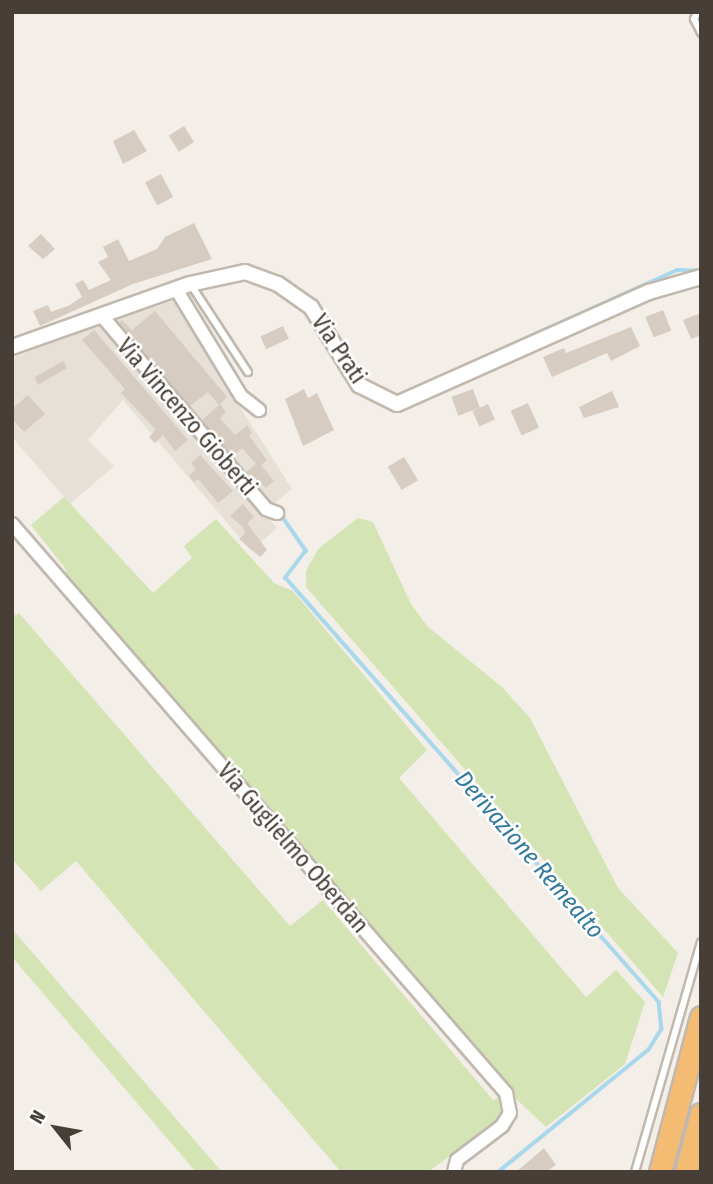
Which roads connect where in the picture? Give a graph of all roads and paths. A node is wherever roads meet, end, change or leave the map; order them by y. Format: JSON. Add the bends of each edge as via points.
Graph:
{"nodes":[{"id":1,"x":698,"y":12,"type":"edge"},
{"id":2,"x":701,"y":33,"type":"edge"},
{"id":3,"x":701,"y":277,"type":"edge"},
{"id":4,"x":183,"y":286,"type":"junction"},
{"id":5,"x":102,"y":316,"type":"junction"},
{"id":6,"x":12,"y":347,"type":"edge"},
{"id":7,"x":248,"y":372,"type":"dead end"},
{"id":8,"x":259,"y":410,"type":"dead end"},
{"id":9,"x":277,"y":513,"type":"dead end"},
{"id":10,"x":12,"y":524,"type":"edge"},
{"id":11,"x":701,"y":942,"type":"edge"},
{"id":12,"x":701,"y":1017,"type":"edge"},
{"id":13,"x":701,"y":1114,"type":"edge"},
{"id":14,"x":454,"y":1172,"type":"edge"},
{"id":15,"x":635,"y":1172,"type":"edge"},
{"id":16,"x":660,"y":1172,"type":"edge"},
{"id":17,"x":686,"y":1172,"type":"edge"}],
"edges":[{"from":1,"to":2,"type":"lane","via":[[694,19]]},
{"from":3,"to":4,"type":"street","name":"Via Prati","via":[[649,292],[397,404],[359,385],[311,307],[278,284],[245,272]]},
{"from":4,"to":5,"type":"street","name":"Via Prati"},
{"from":4,"to":7,"type":"lane"},
{"from":4,"to":8,"type":"street","via":[[242,396]]},
{"from":5,"to":6,"type":"street","name":"Via Prati"},
{"from":5,"to":9,"type":"street","name":"Via Vincenzo Gioberti","via":[[266,509]]},
{"from":10,"to":14,"type":"street","name":"Via Guglielmo Oberdan","via":[[506,1093],[510,1113],[502,1126],[457,1160]]},
{"from":11,"to":15,"type":"lane"},
{"from":12,"to":16,"type":"highway"},
{"from":13,"to":17,"type":"highway"}]}
